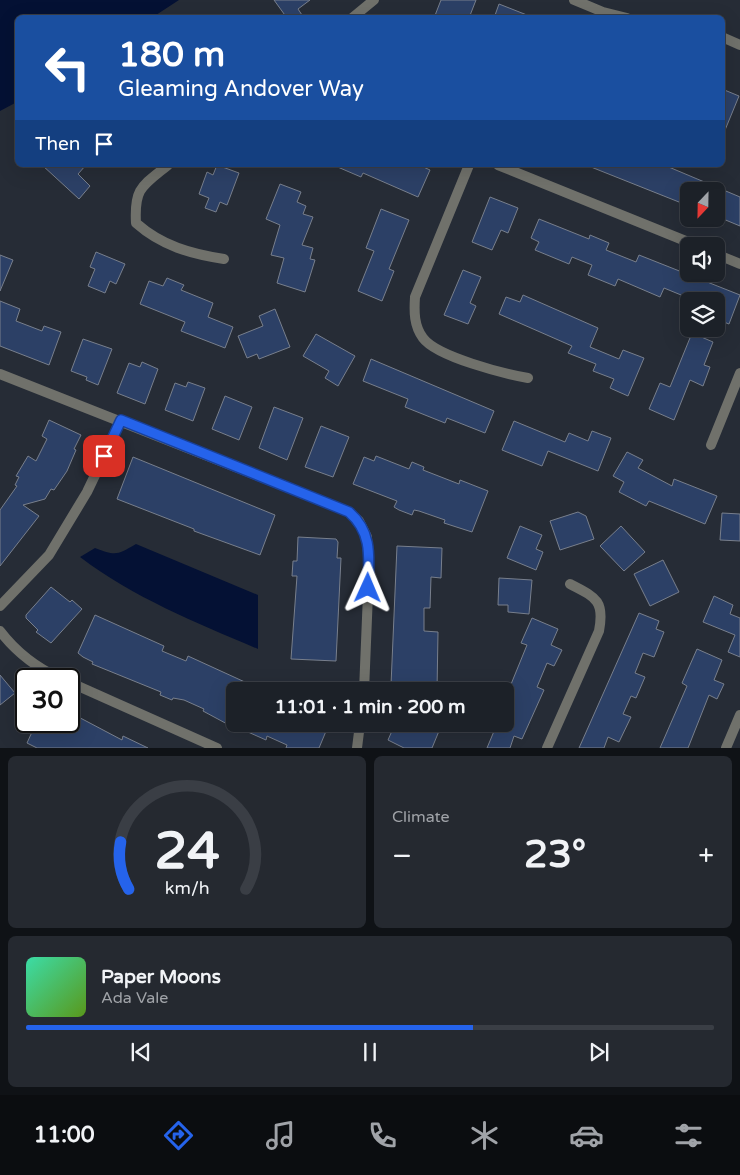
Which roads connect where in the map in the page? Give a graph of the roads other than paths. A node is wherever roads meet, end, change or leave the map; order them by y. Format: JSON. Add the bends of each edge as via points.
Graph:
{"nodes":[{"id":1,"x":374,"y":0,"type":"edge"},
{"id":2,"x":574,"y":0,"type":"edge"},
{"id":3,"x":356,"y":15,"type":"edge"},
{"id":4,"x":615,"y":15,"type":"edge"},
{"id":5,"x":725,"y":38,"type":"edge"},
{"id":6,"x":740,"y":45,"type":"edge"},
{"id":7,"x":165,"y":167,"type":"edge"},
{"id":8,"x":467,"y":167,"type":"edge"},
{"id":9,"x":503,"y":167,"type":"edge"},
{"id":10,"x":680,"y":239,"type":"edge"},
{"id":11,"x":725,"y":258,"type":"edge"},
{"id":12,"x":224,"y":259,"type":"dead end"},
{"id":13,"x":740,"y":264,"type":"edge"},
{"id":14,"x":740,"y":373,"type":"edge"},
{"id":15,"x":0,"y":374,"type":"edge"},
{"id":16,"x":528,"y":378,"type":"dead end"},
{"id":17,"x":121,"y":420,"type":"junction"},
{"id":18,"x":711,"y":444,"type":"dead end"},
{"id":19,"x":570,"y":584,"type":"dead end"},
{"id":20,"x":0,"y":606,"type":"edge"},
{"id":21,"x":0,"y":631,"type":"edge"},
{"id":22,"x":38,"y":668,"type":"edge"},
{"id":23,"x":364,"y":682,"type":"edge"},
{"id":24,"x":80,"y":687,"type":"edge"},
{"id":25,"x":740,"y":715,"type":"edge"},
{"id":26,"x":359,"y":732,"type":"edge"},
{"id":27,"x":217,"y":748,"type":"edge"},
{"id":28,"x":357,"y":748,"type":"edge"},
{"id":29,"x":547,"y":748,"type":"edge"},
{"id":30,"x":726,"y":748,"type":"edge"}],
"edges":[{"from":1,"to":3,"type":"street"},
{"from":2,"to":4,"type":"street"},
{"from":5,"to":6,"type":"street"},
{"from":7,"to":12,"type":"street","via":[[144,184],[135,201],[136,223],[151,237],[190,254]]},
{"from":8,"to":16,"type":"street","via":[[416,297],[414,312],[418,329],[425,340],[437,349],[498,373]]},
{"from":9,"to":10,"type":"street"},
{"from":11,"to":13,"type":"street"},
{"from":14,"to":18,"type":"street"},
{"from":15,"to":17,"type":"street"},
{"from":17,"to":20,"type":"street","via":[[87,492],[49,555]]},
{"from":17,"to":23,"type":"street","via":[[330,503],[359,521],[367,537],[369,569]]},
{"from":19,"to":29,"type":"street","via":[[596,597],[602,619]]},
{"from":21,"to":22,"type":"street"},
{"from":24,"to":27,"type":"street"},
{"from":25,"to":30,"type":"street"},
{"from":26,"to":28,"type":"street"}]}
